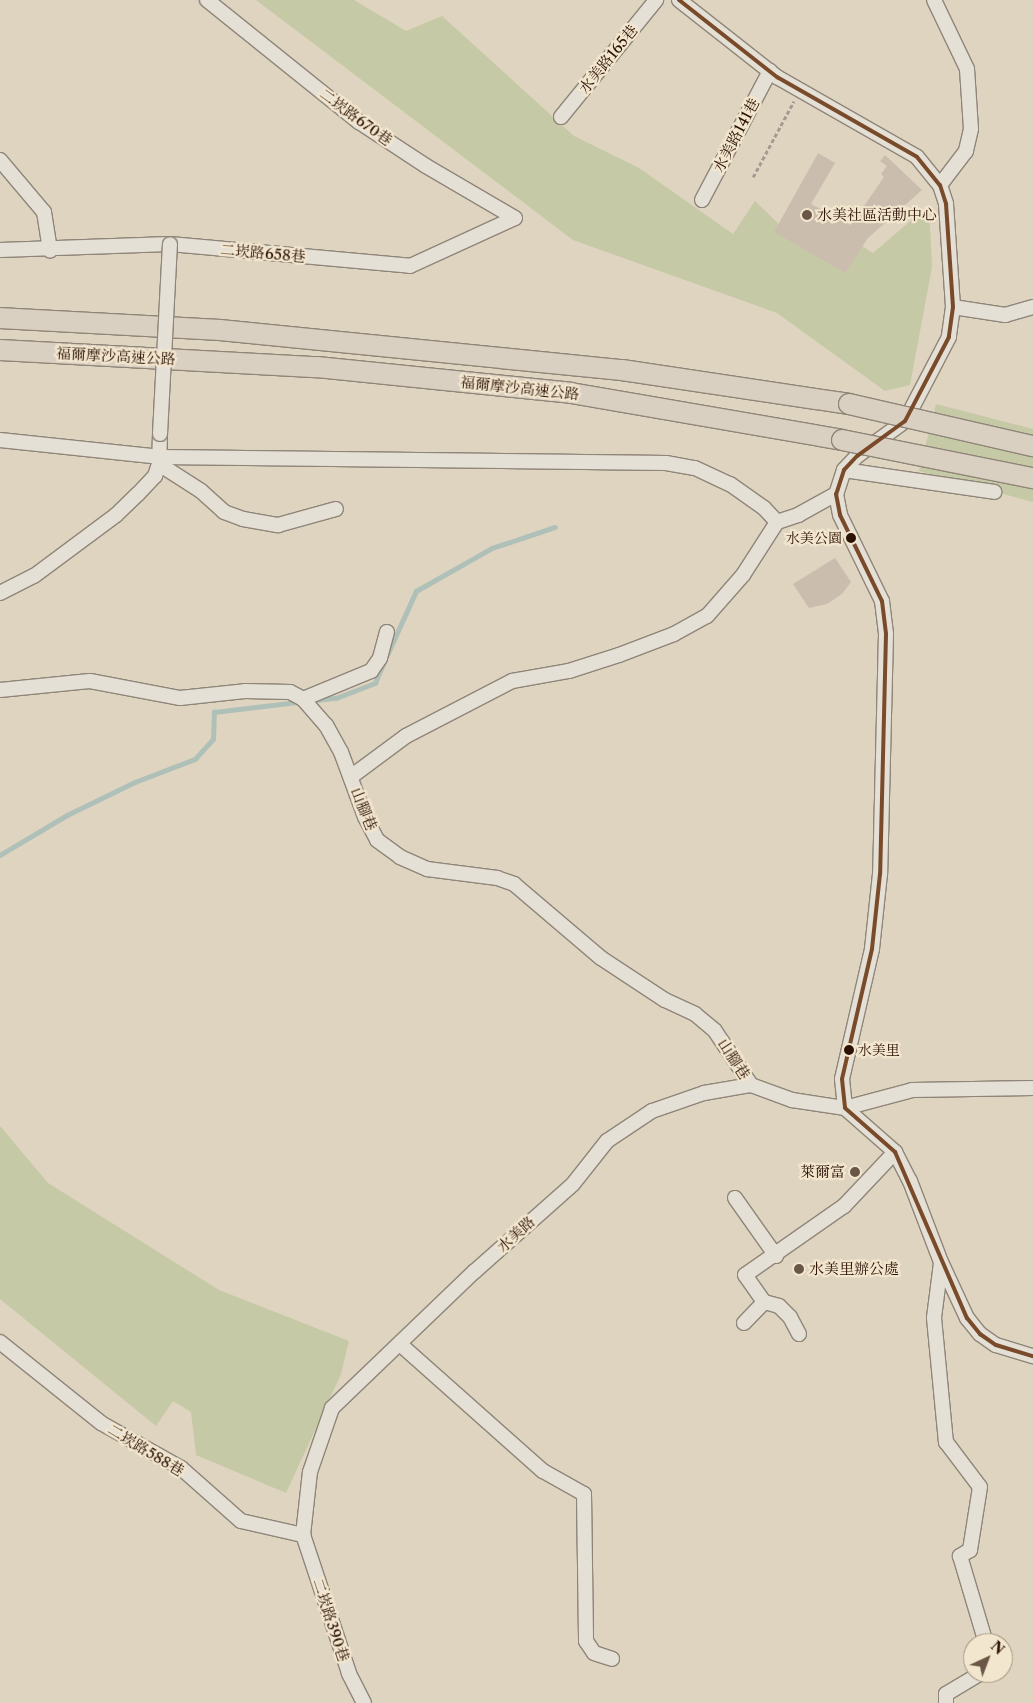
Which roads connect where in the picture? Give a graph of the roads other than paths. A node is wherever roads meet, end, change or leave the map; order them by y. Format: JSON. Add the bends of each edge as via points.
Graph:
{"nodes":[{"id":1,"x":207,"y":0,"type":"edge"},
{"id":2,"x":656,"y":0,"type":"edge"},
{"id":3,"x":679,"y":0,"type":"edge"},
{"id":4,"x":934,"y":0,"type":"edge"},
{"id":5,"x":770,"y":71,"type":"junction"},
{"id":6,"x":561,"y":117,"type":"dead end"},
{"id":7,"x":0,"y":160,"type":"edge"},
{"id":8,"x":940,"y":185,"type":"junction"},
{"id":9,"x":702,"y":200,"type":"dead end"},
{"id":10,"x":516,"y":218,"type":"joint"},
{"id":11,"x":170,"y":244,"type":"junction"},
{"id":12,"x":0,"y":250,"type":"edge"},
{"id":13,"x":50,"y":251,"type":"junction"},
{"id":14,"x":953,"y":307,"type":"junction"},
{"id":15,"x":1033,"y":307,"type":"edge"},
{"id":16,"x":0,"y":318,"type":"edge"},
{"id":17,"x":0,"y":350,"type":"edge"},
{"id":18,"x":0,"y":440,"type":"edge"},
{"id":19,"x":1033,"y":446,"type":"edge"},
{"id":20,"x":160,"y":460,"type":"junction"},
{"id":21,"x":844,"y":470,"type":"junction"},
{"id":22,"x":1033,"y":478,"type":"edge"},
{"id":23,"x":994,"y":492,"type":"dead end"},
{"id":24,"x":836,"y":494,"type":"junction"},
{"id":25,"x":336,"y":509,"type":"dead end"},
{"id":26,"x":777,"y":522,"type":"junction"},
{"id":27,"x":0,"y":593,"type":"edge"},
{"id":28,"x":387,"y":632,"type":"dead end"},
{"id":29,"x":0,"y":690,"type":"edge"},
{"id":30,"x":303,"y":699,"type":"junction"},
{"id":31,"x":352,"y":776,"type":"junction"},
{"id":32,"x":751,"y":1085,"type":"junction"},
{"id":33,"x":1033,"y":1088,"type":"edge"},
{"id":34,"x":845,"y":1108,"type":"junction"},
{"id":35,"x":895,"y":1152,"type":"junction"},
{"id":36,"x":735,"y":1198,"type":"dead end"},
{"id":37,"x":776,"y":1256,"type":"junction"},
{"id":38,"x":941,"y":1262,"type":"junction"},
{"id":39,"x":764,"y":1302,"type":"junction"},
{"id":40,"x":744,"y":1323,"type":"dead end"},
{"id":41,"x":798,"y":1334,"type":"dead end"},
{"id":42,"x":0,"y":1342,"type":"edge"},
{"id":43,"x":401,"y":1345,"type":"junction"},
{"id":44,"x":1033,"y":1356,"type":"edge"},
{"id":45,"x":303,"y":1536,"type":"junction"},
{"id":46,"x":983,"y":1633,"type":"edge"},
{"id":47,"x":612,"y":1659,"type":"dead end"},
{"id":48,"x":964,"y":1683,"type":"edge"},
{"id":49,"x":364,"y":1703,"type":"edge"},
{"id":50,"x":946,"y":1703,"type":"edge"}],
"edges":[{"from":1,"to":10,"type":"street","name":"二崁路670巷","via":[[359,122],[426,166]]},
{"from":2,"to":6,"type":"street","name":"水美路165巷"},
{"from":3,"to":5,"type":"street"},
{"from":4,"to":8,"type":"street","via":[[967,69],[971,129],[966,151]]},
{"from":5,"to":8,"type":"street","via":[[917,156]]},
{"from":5,"to":9,"type":"street","name":"水美路141巷"},
{"from":7,"to":13,"type":"street","via":[[44,212]]},
{"from":8,"to":14,"type":"street","via":[[946,204]]},
{"from":10,"to":11,"type":"street","name":"二崁路658巷","via":[[410,266]]},
{"from":11,"to":13,"type":"street","name":"二崁路658巷"},
{"from":11,"to":20,"type":"street","bridge":true},
{"from":12,"to":13,"type":"street","name":"二崁路658巷"},
{"from":14,"to":15,"type":"street","via":[[1004,316]]},
{"from":14,"to":21,"type":"street","via":[[948,337],[938,363],[905,421],[857,456]]},
{"from":16,"to":19,"type":"highway","name":"福爾摩沙高速公路","bridge":true,"via":[[220,330],[602,368],[849,404]]},
{"from":17,"to":22,"type":"highway","name":"福爾摩沙高速公路","bridge":true,"via":[[317,367],[572,393],[842,440]]},
{"from":18,"to":20,"type":"street"},
{"from":20,"to":25,"type":"street","via":[[224,512],[243,519],[278,525]]},
{"from":20,"to":26,"type":"street","via":[[666,463],[695,468],[730,484],[764,508]]},
{"from":20,"to":27,"type":"street","via":[[155,476],[116,515],[34,576]]},
{"from":21,"to":23,"type":"street"},
{"from":21,"to":24,"type":"street"},
{"from":24,"to":26,"type":"street","via":[[798,515]]},
{"from":24,"to":34,"type":"street","via":[[840,515],[882,601],[886,634],[880,874],[872,949],[842,1079]]},
{"from":26,"to":31,"type":"street","via":[[743,575],[707,616],[674,634],[619,655],[569,671],[512,681],[406,736]]},
{"from":28,"to":30,"type":"street","via":[[380,658],[371,671]]},
{"from":29,"to":30,"type":"street","name":"山腳巷","via":[[90,681],[180,698],[280,690]]},
{"from":30,"to":31,"type":"street","name":"山腳巷","via":[[326,725]]},
{"from":31,"to":32,"type":"street","name":"山腳巷","via":[[365,817],[377,840],[400,857],[427,869],[497,878],[514,884],[600,958],[665,1000],[695,1014],[715,1031]]},
{"from":32,"to":34,"type":"street","via":[[792,1100]]},
{"from":32,"to":43,"type":"street","name":"水美路","via":[[704,1094],[652,1112],[607,1141],[573,1184],[474,1272]]},
{"from":33,"to":34,"type":"street","via":[[912,1090]]},
{"from":34,"to":35,"type":"street"},
{"from":35,"to":37,"type":"street","via":[[844,1206]]},
{"from":35,"to":38,"type":"street","via":[[910,1181]]},
{"from":36,"to":37,"type":"street"},
{"from":37,"to":39,"type":"street","via":[[745,1275]]},
{"from":38,"to":44,"type":"street","via":[[967,1318],[980,1334],[996,1345]]},
{"from":38,"to":46,"type":"street","via":[[934,1318],[946,1442],[980,1487],[970,1550],[960,1556]]},
{"from":39,"to":40,"type":"street"},
{"from":39,"to":41,"type":"street","via":[[779,1306],[790,1317]]},
{"from":42,"to":45,"type":"street","name":"二崁路588巷","via":[[101,1423],[181,1468],[241,1521]]},
{"from":43,"to":45,"type":"street","name":"水美路","via":[[332,1408],[310,1472]]},
{"from":43,"to":47,"type":"street","via":[[543,1470],[584,1494],[586,1641],[594,1654]]},
{"from":45,"to":49,"type":"street","name":"二崁路390巷","via":[[349,1673]]},
{"from":48,"to":50,"type":"street","via":[[946,1694]]}]}
